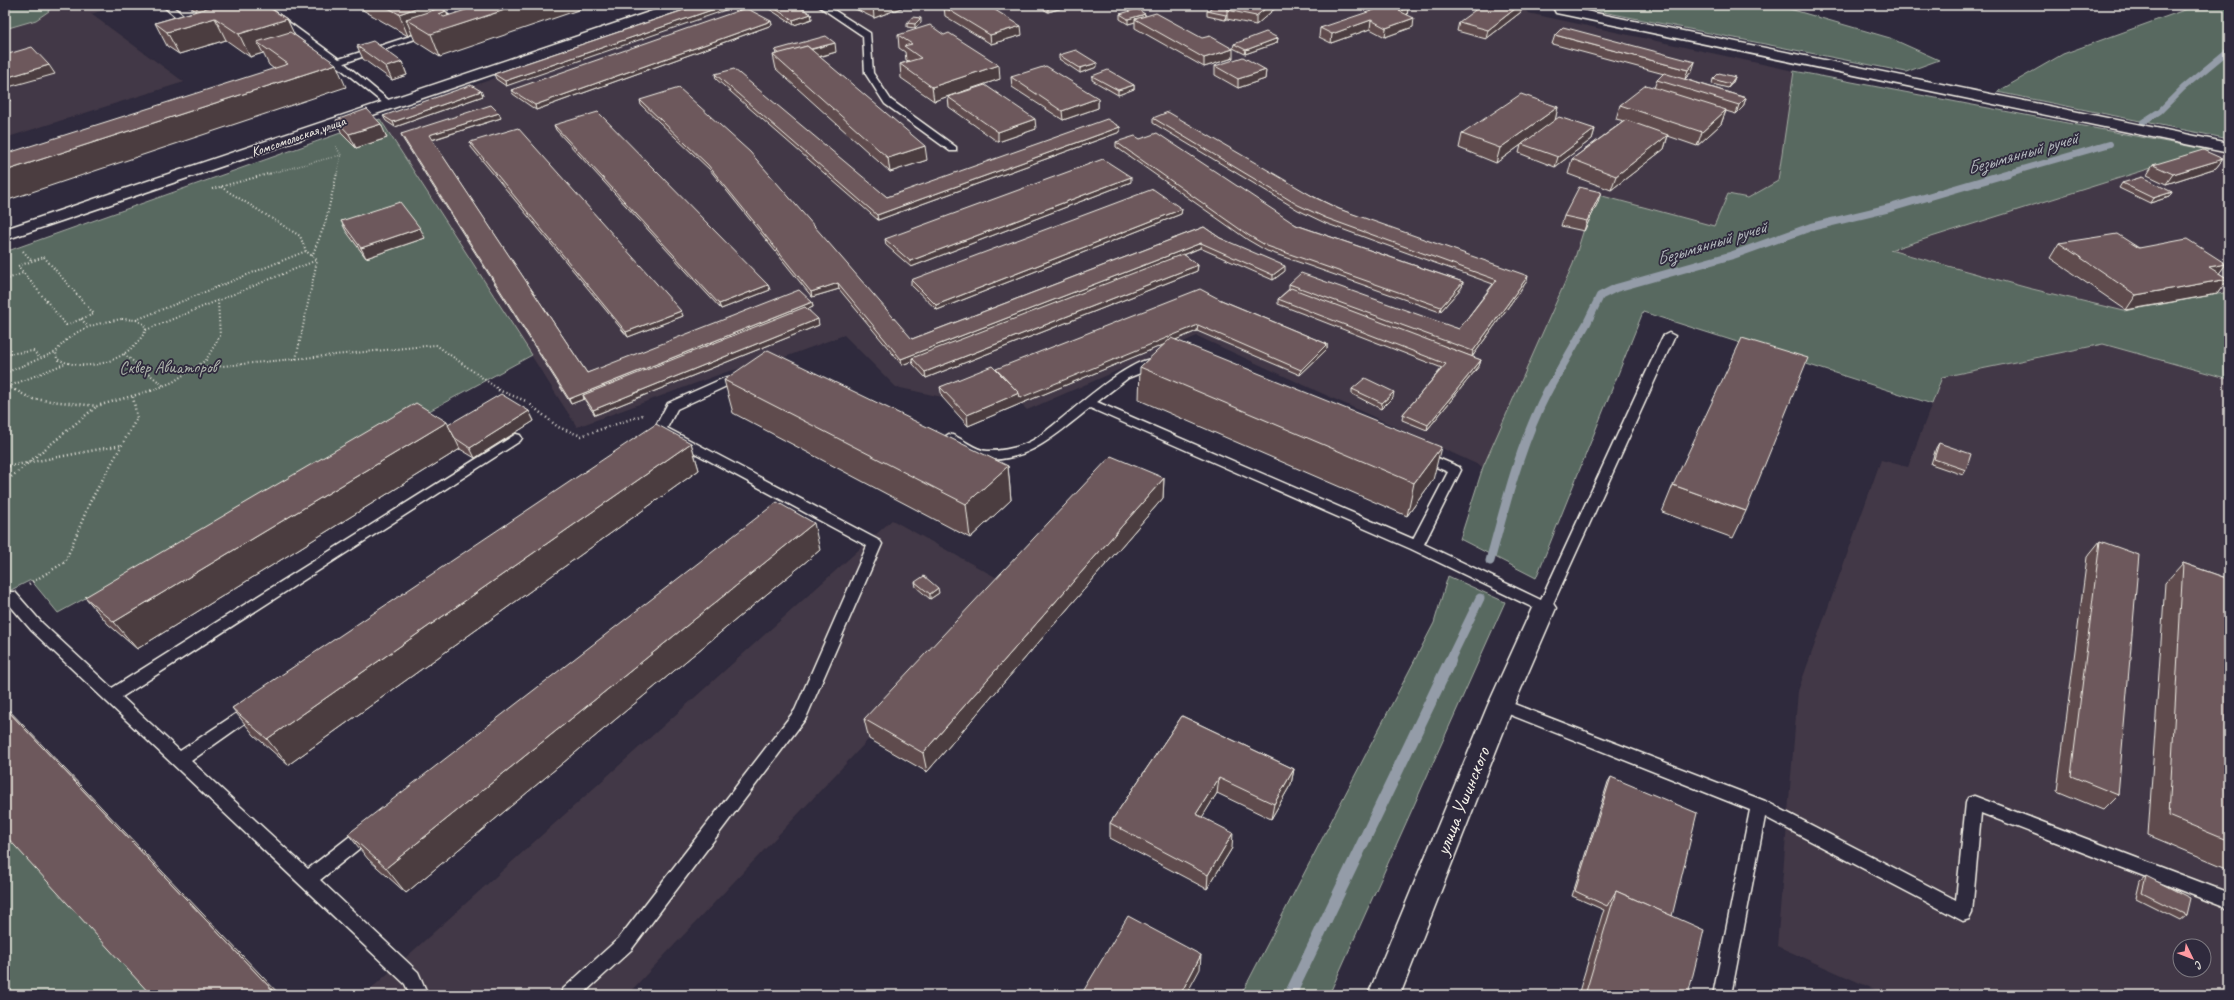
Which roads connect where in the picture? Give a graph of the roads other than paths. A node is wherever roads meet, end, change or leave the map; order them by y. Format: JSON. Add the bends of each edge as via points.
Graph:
{"nodes":[{"id":1,"x":166,"y":5,"type":"edge"},
{"id":2,"x":426,"y":5,"type":"edge"},
{"id":3,"x":683,"y":5,"type":"edge"},
{"id":4,"x":821,"y":5,"type":"edge"},
{"id":5,"x":1558,"y":5,"type":"edge"},
{"id":6,"x":262,"y":6,"type":"edge"},
{"id":7,"x":203,"y":26,"type":"edge"},
{"id":8,"x":451,"y":26,"type":"edge"},
{"id":9,"x":436,"y":31,"type":"edge"},
{"id":10,"x":338,"y":62,"type":"junction"},
{"id":11,"x":389,"y":105,"type":"junction"},
{"id":12,"x":2229,"y":148,"type":"edge"},
{"id":13,"x":953,"y":150,"type":"dead end"},
{"id":14,"x":5,"y":235,"type":"edge"},
{"id":15,"x":1669,"y":336,"type":"dead end"},
{"id":16,"x":1166,"y":360,"type":"edge"},
{"id":17,"x":757,"y":374,"type":"edge"},
{"id":18,"x":1089,"y":403,"type":"junction"},
{"id":19,"x":935,"y":431,"type":"edge"},
{"id":20,"x":516,"y":438,"type":"dead end"},
{"id":21,"x":1412,"y":451,"type":"edge"},
{"id":22,"x":1416,"y":546,"type":"junction"},
{"id":23,"x":7,"y":597,"type":"edge"},
{"id":24,"x":1544,"y":608,"type":"junction"},
{"id":25,"x":111,"y":696,"type":"junction"},
{"id":26,"x":265,"y":701,"type":"edge"},
{"id":27,"x":1500,"y":705,"type":"junction"},
{"id":28,"x":180,"y":760,"type":"junction"},
{"id":29,"x":1758,"y":806,"type":"junction"},
{"id":30,"x":382,"y":821,"type":"edge"},
{"id":31,"x":307,"y":880,"type":"junction"},
{"id":32,"x":2229,"y":901,"type":"edge"},
{"id":33,"x":419,"y":995,"type":"edge"},
{"id":34,"x":569,"y":995,"type":"edge"},
{"id":35,"x":1384,"y":995,"type":"edge"},
{"id":36,"x":1722,"y":995,"type":"edge"}],
"edges":[{"from":1,"to":7,"type":"lane","via":[[195,28]]},
{"from":2,"to":8,"type":"lane","via":[[459,24]]},
{"from":3,"to":11,"type":"street","name":"Комсомольская улица"},
{"from":4,"to":13,"type":"lane","via":[[867,35],[870,73],[888,102]]},
{"from":5,"to":12,"type":"street","via":[[1561,10]]},
{"from":6,"to":10,"type":"lane"},
{"from":9,"to":10,"type":"lane"},
{"from":10,"to":11,"type":"lane"},
{"from":11,"to":14,"type":"street","name":"Комсомольская улица"},
{"from":15,"to":24,"type":"lane"},
{"from":16,"to":18,"type":"lane","via":[[1124,375]]},
{"from":17,"to":34,"type":"lane","via":[[728,381],[672,406],[660,429],[875,544],[801,714],[625,944]]},
{"from":18,"to":19,"type":"lane","via":[[1039,442],[1009,454],[984,455]]},
{"from":18,"to":22,"type":"lane"},
{"from":20,"to":25,"type":"lane"},
{"from":21,"to":22,"type":"lane","via":[[1455,470]]},
{"from":22,"to":24,"type":"lane"},
{"from":23,"to":25,"type":"lane"},
{"from":24,"to":27,"type":"street","name":"улица Ушинского"},
{"from":25,"to":28,"type":"lane"},
{"from":26,"to":28,"type":"lane"},
{"from":27,"to":29,"type":"lane"},
{"from":27,"to":35,"type":"street","name":"улица Ушинского"},
{"from":28,"to":31,"type":"lane"},
{"from":29,"to":32,"type":"lane","via":[[1963,913],[1974,803]]},
{"from":29,"to":36,"type":"lane"},
{"from":30,"to":31,"type":"lane"},
{"from":31,"to":33,"type":"lane","via":[[412,978]]}]}
